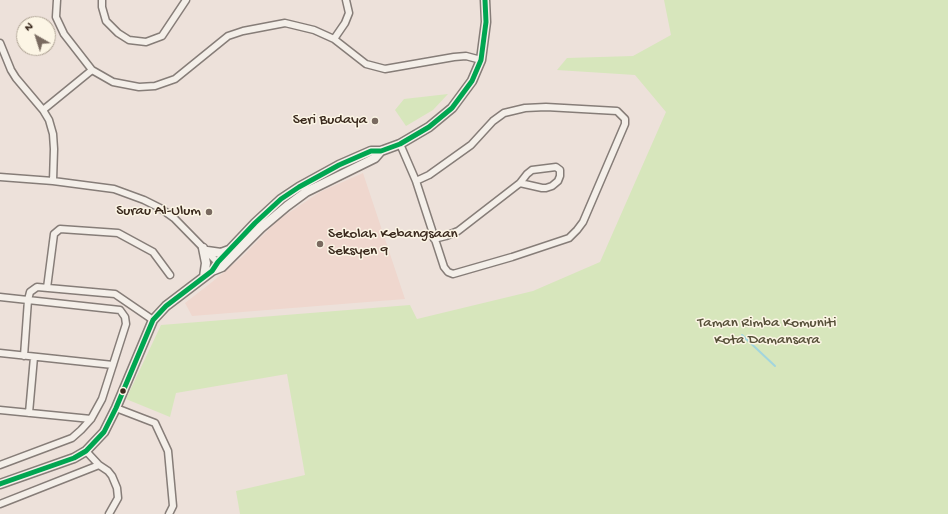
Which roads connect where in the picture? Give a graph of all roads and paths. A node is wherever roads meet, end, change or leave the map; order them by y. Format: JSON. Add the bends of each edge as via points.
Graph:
{"nodes":[{"id":1,"x":57,"y":0,"type":"edge"},
{"id":2,"x":102,"y":0,"type":"edge"},
{"id":3,"x":186,"y":0,"type":"edge"},
{"id":4,"x":346,"y":0,"type":"edge"},
{"id":5,"x":485,"y":0,"type":"edge"},
{"id":6,"x":334,"y":39,"type":"junction"},
{"id":7,"x":0,"y":43,"type":"edge"},
{"id":8,"x":481,"y":60,"type":"junction"},
{"id":9,"x":92,"y":70,"type":"junction"},
{"id":10,"x":43,"y":110,"type":"junction"},
{"id":11,"x":400,"y":144,"type":"junction"},
{"id":12,"x":381,"y":151,"type":"junction"},
{"id":13,"x":339,"y":165,"type":"junction"},
{"id":14,"x":343,"y":173,"type":"junction"},
{"id":15,"x":0,"y":177,"type":"edge"},
{"id":16,"x":416,"y":180,"type":"junction"},
{"id":17,"x":53,"y":181,"type":"junction"},
{"id":18,"x":520,"y":183,"type":"junction"},
{"id":19,"x":434,"y":239,"type":"junction"},
{"id":20,"x":205,"y":250,"type":"junction"},
{"id":21,"x":229,"y":250,"type":"junction"},
{"id":22,"x":220,"y":265,"type":"junction"},
{"id":23,"x":170,"y":275,"type":"dead end"},
{"id":24,"x":204,"y":277,"type":"junction"},
{"id":25,"x":47,"y":288,"type":"junction"},
{"id":26,"x":0,"y":297,"type":"edge"},
{"id":27,"x":28,"y":300,"type":"junction"},
{"id":28,"x":153,"y":320,"type":"junction"},
{"id":29,"x":0,"y":354,"type":"edge"},
{"id":30,"x":24,"y":356,"type":"junction"},
{"id":31,"x":34,"y":357,"type":"junction"},
{"id":32,"x":113,"y":365,"type":"junction"},
{"id":33,"x":116,"y":408,"type":"junction"},
{"id":34,"x":0,"y":410,"type":"edge"},
{"id":35,"x":29,"y":413,"type":"junction"},
{"id":36,"x":91,"y":419,"type":"junction"},
{"id":37,"x":86,"y":451,"type":"junction"},
{"id":38,"x":0,"y":465,"type":"edge"},
{"id":39,"x":99,"y":465,"type":"junction"},
{"id":40,"x":0,"y":484,"type":"edge"},
{"id":41,"x":0,"y":504,"type":"edge"},
{"id":42,"x":109,"y":514,"type":"edge"},
{"id":43,"x":169,"y":514,"type":"edge"}],
"edges":[{"from":1,"to":9,"type":"street","via":[[56,17],[64,34]]},
{"from":2,"to":3,"type":"street","via":[[106,21],[118,33],[130,40],[146,42],[162,36]]},
{"from":4,"to":6,"type":"street","via":[[349,14]]},
{"from":5,"to":8,"type":"street","via":[[486,22]]},
{"from":6,"to":8,"type":"street","via":[[366,64],[385,69],[454,57],[466,56]]},
{"from":6,"to":9,"type":"street","via":[[314,30],[285,23],[243,31],[228,36],[175,79],[155,86],[139,87],[113,82]]},
{"from":7,"to":10,"type":"street","via":[[16,78]]},
{"from":8,"to":11,"type":"street","via":[[472,81],[452,108],[429,127]]},
{"from":9,"to":10,"type":"street"},
{"from":10,"to":17,"type":"street","via":[[53,134]]},
{"from":11,"to":12,"type":"street"},
{"from":11,"to":16,"type":"street"},
{"from":12,"to":13,"type":"street","via":[[371,151]]},
{"from":12,"to":14,"type":"street","via":[[375,158]]},
{"from":13,"to":14,"type":"street"},
{"from":13,"to":21,"type":"street","via":[[281,199]]},
{"from":14,"to":22,"type":"street","via":[[306,192],[287,206]]},
{"from":15,"to":17,"type":"street"},
{"from":16,"to":19,"type":"street"},
{"from":16,"to":19,"type":"street","via":[[429,175],[471,145],[504,113],[546,107],[617,111],[625,119],[583,222],[569,238],[453,274],[444,267]]},
{"from":17,"to":20,"type":"street","via":[[114,189],[144,200],[174,218]]},
{"from":18,"to":18,"type":"street","via":[[532,170],[556,167],[560,170],[558,181],[546,188]]},
{"from":18,"to":19,"type":"street","via":[[458,231]]},
{"from":20,"to":21,"type":"street","via":[[221,253]]},
{"from":20,"to":22,"type":"street"},
{"from":20,"to":24,"type":"street"},
{"from":21,"to":22,"type":"street"},
{"from":22,"to":24,"type":"street"},
{"from":23,"to":25,"type":"street","via":[[153,252],[118,233],[60,229],[54,234]]},
{"from":24,"to":28,"type":"street","via":[[166,306]]},
{"from":25,"to":27,"type":"street","via":[[37,287],[30,292]]},
{"from":25,"to":28,"type":"street","via":[[115,294]]},
{"from":26,"to":27,"type":"street"},
{"from":27,"to":30,"type":"street"},
{"from":27,"to":32,"type":"street","via":[[120,310],[126,324]]},
{"from":28,"to":33,"type":"street"},
{"from":29,"to":30,"type":"street"},
{"from":30,"to":31,"type":"street"},
{"from":31,"to":32,"type":"street"},
{"from":31,"to":35,"type":"street"},
{"from":32,"to":36,"type":"street","via":[[102,399]]},
{"from":33,"to":37,"type":"street","via":[[104,432]]},
{"from":33,"to":43,"type":"street","via":[[155,423],[168,451],[173,506]]},
{"from":34,"to":35,"type":"street"},
{"from":35,"to":36,"type":"street"},
{"from":36,"to":38,"type":"street","via":[[72,438]]},
{"from":37,"to":39,"type":"street"},
{"from":37,"to":40,"type":"street","via":[[74,458]]},
{"from":39,"to":41,"type":"street"},
{"from":39,"to":42,"type":"street","via":[[112,476],[117,488],[118,498]]}]}
